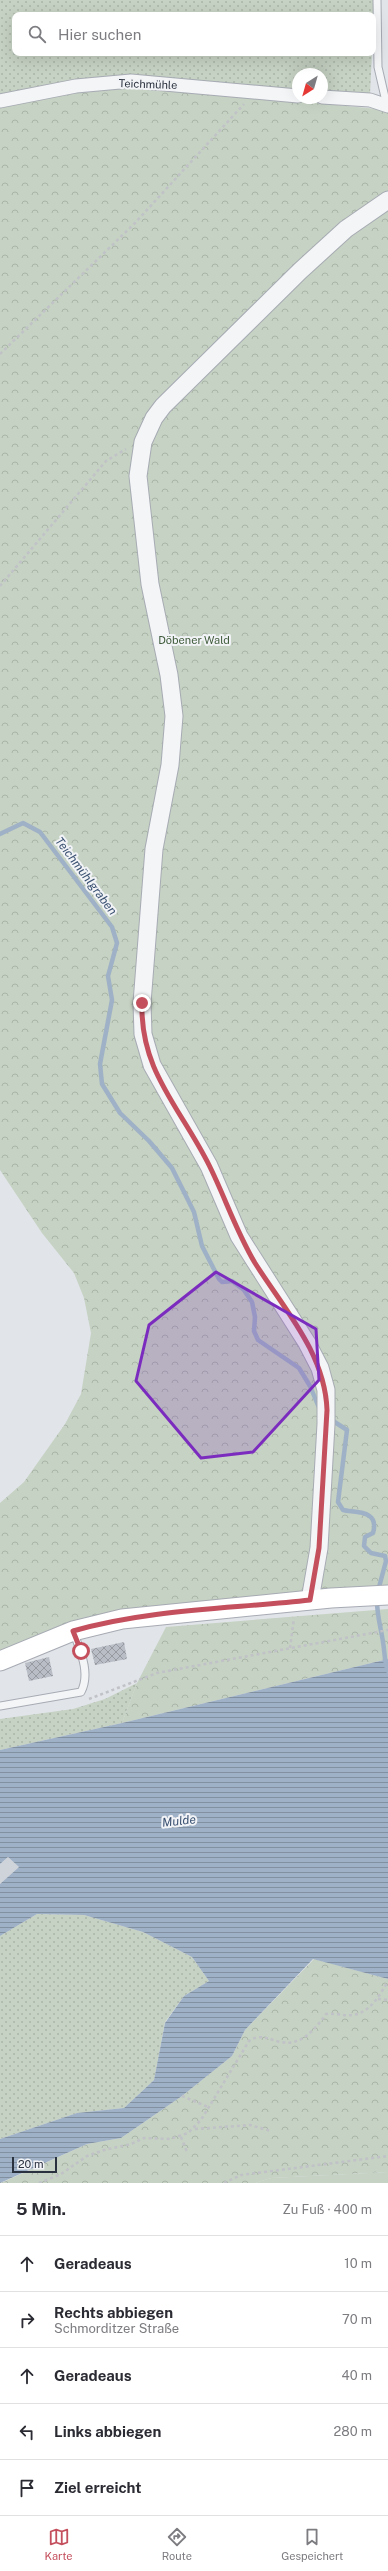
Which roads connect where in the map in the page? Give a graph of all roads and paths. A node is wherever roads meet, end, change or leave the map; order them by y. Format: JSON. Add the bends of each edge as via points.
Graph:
{"nodes":[{"id":1,"x":377,"y":0,"type":"edge"},
{"id":2,"x":252,"y":93,"type":"junction"},
{"id":3,"x":292,"y":96,"type":"edge"},
{"id":4,"x":328,"y":97,"type":"edge"},
{"id":5,"x":0,"y":100,"type":"edge"},
{"id":6,"x":388,"y":106,"type":"edge"},
{"id":7,"x":388,"y":200,"type":"edge"},
{"id":8,"x":0,"y":354,"type":"edge"},
{"id":9,"x":141,"y":451,"type":"junction"},
{"id":10,"x":0,"y":586,"type":"edge"},
{"id":11,"x":388,"y":1595,"type":"edge"},
{"id":12,"x":302,"y":1601,"type":"junction"},
{"id":13,"x":388,"y":1630,"type":"edge"},
{"id":14,"x":73,"y":1631,"type":"junction"},
{"id":15,"x":290,"y":1648,"type":"junction"},
{"id":16,"x":0,"y":1661,"type":"edge"},
{"id":17,"x":86,"y":1700,"type":"dead end"},
{"id":18,"x":0,"y":1706,"type":"edge"},
{"id":19,"x":388,"y":1981,"type":"edge"},
{"id":20,"x":378,"y":1999,"type":"junction"},
{"id":21,"x":388,"y":2000,"type":"edge"},
{"id":22,"x":182,"y":2096,"type":"dead end"},
{"id":23,"x":208,"y":2107,"type":"junction"},
{"id":24,"x":194,"y":2128,"type":"junction"},
{"id":25,"x":271,"y":2131,"type":"dead end"},
{"id":26,"x":181,"y":2136,"type":"junction"},
{"id":27,"x":187,"y":2152,"type":"dead end"},
{"id":28,"x":388,"y":2156,"type":"edge"},
{"id":29,"x":38,"y":2183,"type":"edge"},
{"id":30,"x":224,"y":2183,"type":"edge"}],
"edges":[{"from":1,"to":6,"type":"lane","via":[[378,67]]},
{"from":2,"to":3,"type":"street","name":"Teichmühle"},
{"from":2,"to":5,"type":"street","name":"Teichmühle","via":[[131,81],[76,86]]},
{"from":2,"to":8,"type":"path","via":[[239,111],[135,223]]},
{"from":4,"to":6,"type":"street","via":[[370,100]]},
{"from":7,"to":9,"type":"street","via":[[346,229],[300,271],[163,406],[154,418]]},
{"from":9,"to":10,"type":"path","via":[[124,449],[106,461]]},
{"from":9,"to":12,"type":"street","via":[[139,495],[147,565],[169,675],[174,716],[170,765],[153,856],[142,1003],[143,1034],[152,1065],[209,1166],[239,1236],[320,1368],[326,1390],[326,1417],[319,1548]]},
{"from":11,"to":12,"type":"main road"},
{"from":12,"to":14,"type":"main road","via":[[122,1619]]},
{"from":12,"to":15,"type":"path"},
{"from":13,"to":15,"type":"path"},
{"from":14,"to":16,"type":"main road"},
{"from":14,"to":18,"type":"lane","via":[[81,1651],[86,1682],[81,1692]]},
{"from":15,"to":17,"type":"path","via":[[157,1673]]},
{"from":19,"to":20,"type":"path"},
{"from":20,"to":21,"type":"path"},
{"from":20,"to":23,"type":"path","via":[[368,2008],[352,2015],[326,2014],[313,2032],[300,2041],[286,2043],[252,2039]]},
{"from":22,"to":23,"type":"path"},
{"from":23,"to":24,"type":"path"},
{"from":24,"to":25,"type":"path","via":[[250,2125]]},
{"from":24,"to":26,"type":"path"},
{"from":26,"to":27,"type":"path"},
{"from":26,"to":29,"type":"path","via":[[170,2139],[144,2138],[131,2144],[104,2150],[87,2156],[61,2174]]},
{"from":28,"to":30,"type":"path","via":[[241,2175]]}]}
